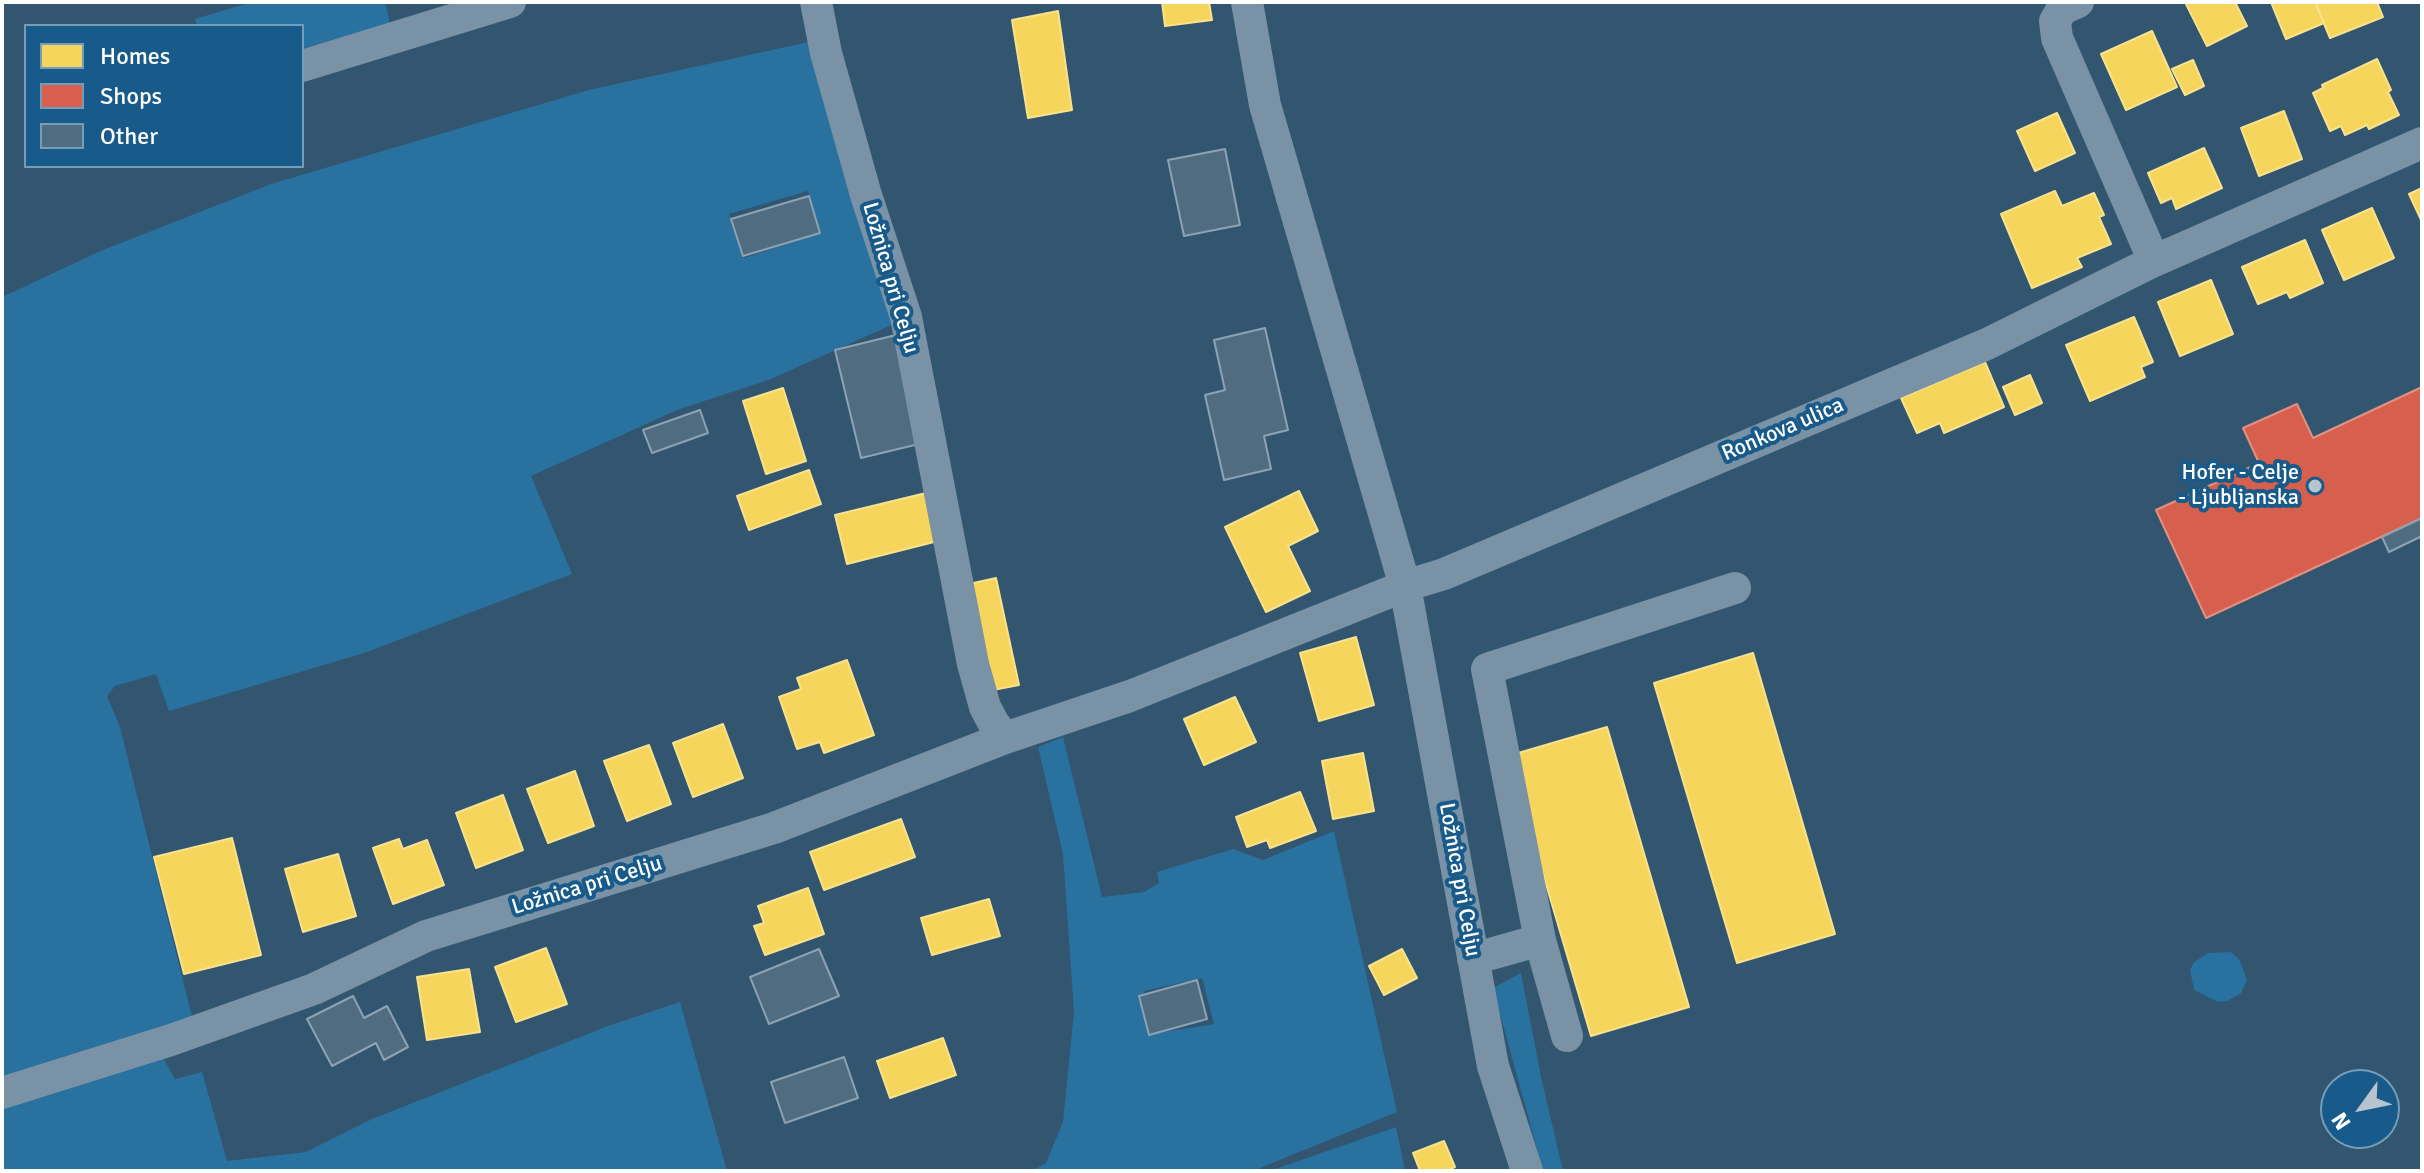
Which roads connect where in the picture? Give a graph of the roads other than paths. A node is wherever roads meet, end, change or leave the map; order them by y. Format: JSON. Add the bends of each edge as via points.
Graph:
{"nodes":[{"id":1,"x":510,"y":2,"type":"edge"},
{"id":2,"x":816,"y":2,"type":"edge"},
{"id":3,"x":1247,"y":2,"type":"edge"},
{"id":4,"x":2078,"y":2,"type":"edge"},
{"id":5,"x":304,"y":65,"type":"edge"},
{"id":6,"x":2422,"y":143,"type":"edge"},
{"id":7,"x":2154,"y":261,"type":"junction"},
{"id":8,"x":1405,"y":586,"type":"junction"},
{"id":9,"x":1735,"y":588,"type":"dead end"},
{"id":10,"x":1005,"y":738,"type":"junction"},
{"id":11,"x":1540,"y":940,"type":"junction"},
{"id":12,"x":1473,"y":959,"type":"junction"},
{"id":13,"x":1567,"y":1036,"type":"dead end"},
{"id":14,"x":2,"y":1093,"type":"edge"},
{"id":15,"x":1527,"y":1171,"type":"edge"}],
"edges":[{"from":1,"to":5,"type":"street"},
{"from":2,"to":10,"type":"street","name":"Ložnica pri Celju","via":[[866,195],[906,317],[973,664],[985,707]]},
{"from":3,"to":8,"type":"street","name":"Ložnica pri Celju","via":[[1265,105]]},
{"from":4,"to":7,"type":"street","via":[[2062,9],[2055,21],[2057,38]]},
{"from":6,"to":7,"type":"street","name":"Ronkova ulica"},
{"from":7,"to":8,"type":"street","name":"Ronkova ulica","via":[[1987,344]]},
{"from":8,"to":10,"type":"street","name":"Ložnica pri Celju","via":[[1130,696]]},
{"from":8,"to":12,"type":"street","name":"Ložnica pri Celju"},
{"from":9,"to":11,"type":"street","via":[[1487,669]]},
{"from":10,"to":14,"type":"street","name":"Ložnica pri Celju","via":[[774,828],[426,936],[314,989]]},
{"from":11,"to":12,"type":"street"},
{"from":11,"to":13,"type":"street"},
{"from":12,"to":15,"type":"street","name":"Ložnica pri Celju","via":[[1493,1066]]}]}
